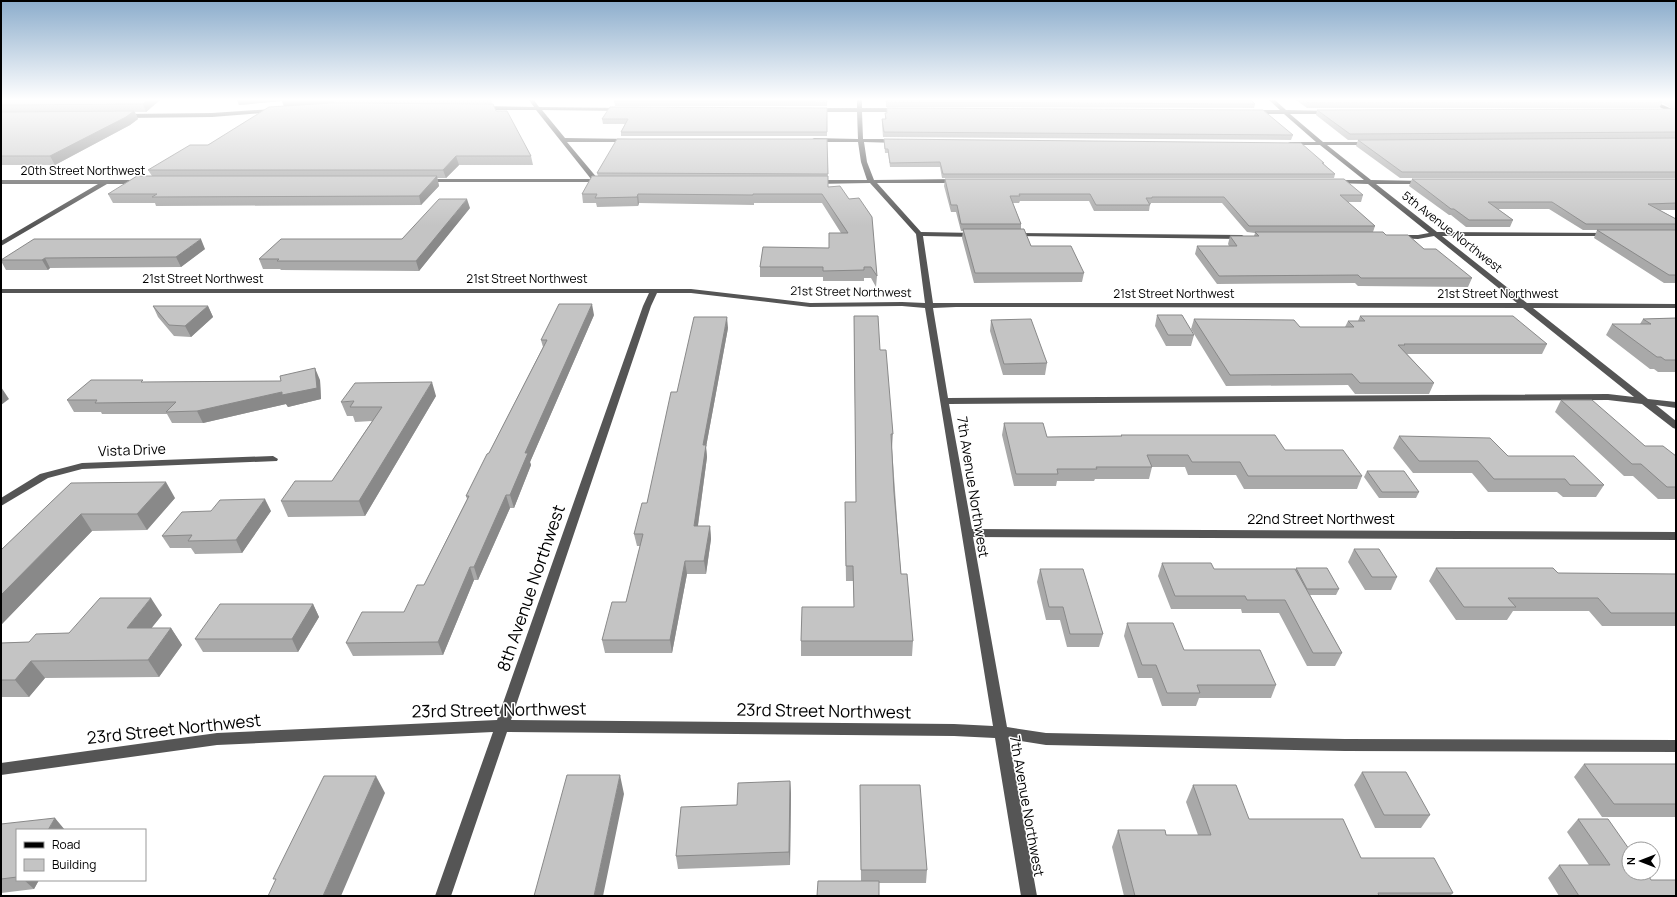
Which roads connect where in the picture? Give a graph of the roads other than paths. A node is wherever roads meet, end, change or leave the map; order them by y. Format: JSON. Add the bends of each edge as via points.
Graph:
{"nodes":[{"id":1,"x":565,"y":142,"type":"edge"},
{"id":2,"x":861,"y":142,"type":"edge"},
{"id":3,"x":1319,"y":142,"type":"edge"},
{"id":4,"x":1373,"y":143,"type":"edge"},
{"id":5,"x":1287,"y":144,"type":"edge"},
{"id":6,"x":1322,"y":144,"type":"junction"},
{"id":7,"x":596,"y":181,"type":"junction"},
{"id":8,"x":612,"y":181,"type":"edge"},
{"id":9,"x":871,"y":181,"type":"junction"},
{"id":10,"x":966,"y":181,"type":"edge"},
{"id":11,"x":1,"y":182,"type":"edge"},
{"id":12,"x":107,"y":182,"type":"junction"},
{"id":13,"x":145,"y":182,"type":"edge"},
{"id":14,"x":416,"y":182,"type":"edge"},
{"id":15,"x":803,"y":182,"type":"edge"},
{"id":16,"x":1326,"y":182,"type":"edge"},
{"id":17,"x":1369,"y":182,"type":"junction"},
{"id":18,"x":1430,"y":182,"type":"edge"},
{"id":19,"x":919,"y":234,"type":"junction"},
{"id":20,"x":1436,"y":234,"type":"junction"},
{"id":21,"x":1614,"y":234,"type":"edge"},
{"id":22,"x":984,"y":235,"type":"edge"},
{"id":23,"x":1006,"y":235,"type":"edge"},
{"id":24,"x":1250,"y":236,"type":"edge"},
{"id":25,"x":1388,"y":237,"type":"edge"},
{"id":26,"x":1,"y":244,"type":"edge"},
{"id":27,"x":1,"y":291,"type":"edge"},
{"id":28,"x":654,"y":291,"type":"junction"},
{"id":29,"x":928,"y":306,"type":"junction"},
{"id":30,"x":1676,"y":306,"type":"edge"},
{"id":31,"x":1528,"y":307,"type":"junction"},
{"id":32,"x":944,"y":401,"type":"junction"},
{"id":33,"x":1647,"y":403,"type":"junction"},
{"id":34,"x":1676,"y":405,"type":"edge"},
{"id":35,"x":1676,"y":426,"type":"edge"},
{"id":36,"x":273,"y":459,"type":"dead end"},
{"id":37,"x":1,"y":503,"type":"edge"},
{"id":38,"x":966,"y":533,"type":"junction"},
{"id":39,"x":1676,"y":536,"type":"edge"},
{"id":40,"x":501,"y":726,"type":"junction"},
{"id":41,"x":1000,"y":732,"type":"junction"},
{"id":42,"x":1676,"y":746,"type":"edge"},
{"id":43,"x":1,"y":769,"type":"edge"},
{"id":44,"x":443,"y":896,"type":"edge"},
{"id":45,"x":1029,"y":896,"type":"edge"}],
"edges":[{"from":1,"to":7,"type":"street"},
{"from":2,"to":9,"type":"street"},
{"from":3,"to":6,"type":"street","name":"5th Avenue Northwest"},
{"from":4,"to":6,"type":"street"},
{"from":5,"to":6,"type":"street"},
{"from":6,"to":17,"type":"street","name":"5th Avenue Northwest"},
{"from":7,"to":8,"type":"street"},
{"from":7,"to":14,"type":"street"},
{"from":9,"to":10,"type":"street"},
{"from":9,"to":15,"type":"street"},
{"from":9,"to":19,"type":"street"},
{"from":11,"to":12,"type":"street","name":"20th Street Northwest"},
{"from":12,"to":13,"type":"street","name":"20th Street Northwest"},
{"from":12,"to":26,"type":"street"},
{"from":16,"to":17,"type":"street"},
{"from":17,"to":18,"type":"street"},
{"from":17,"to":20,"type":"street","name":"5th Avenue Northwest"},
{"from":19,"to":22,"type":"street"},
{"from":19,"to":29,"type":"street","name":"7th Avenue Northwest"},
{"from":20,"to":21,"type":"street"},
{"from":20,"to":25,"type":"street"},
{"from":20,"to":31,"type":"street","name":"5th Avenue Northwest"},
{"from":23,"to":24,"type":"street"},
{"from":27,"to":28,"type":"street","name":"21st Street Northwest"},
{"from":28,"to":29,"type":"street","name":"21st Street Northwest","via":[[692,291],[810,305]]},
{"from":28,"to":40,"type":"street","name":"8th Avenue Northwest","via":[[644,313]]},
{"from":29,"to":31,"type":"street","name":"21st Street Northwest"},
{"from":29,"to":32,"type":"street","name":"7th Avenue Northwest"},
{"from":30,"to":31,"type":"street","name":"21st Street Northwest"},
{"from":31,"to":33,"type":"street","name":"5th Avenue Northwest"},
{"from":32,"to":33,"type":"street","via":[[1608,397]]},
{"from":32,"to":38,"type":"street","name":"7th Avenue Northwest"},
{"from":33,"to":34,"type":"street"},
{"from":33,"to":35,"type":"street","name":"5th Avenue Northwest"},
{"from":36,"to":37,"type":"street","name":"Vista Drive","via":[[82,466],[44,476]]},
{"from":38,"to":39,"type":"street","name":"22nd Street Northwest"},
{"from":38,"to":41,"type":"street","name":"7th Avenue Northwest"},
{"from":40,"to":41,"type":"street","name":"23rd Street Northwest"},
{"from":40,"to":43,"type":"street","name":"23rd Street Northwest","via":[[217,739]]},
{"from":40,"to":44,"type":"street","name":"8th Avenue Northwest"},
{"from":41,"to":42,"type":"street","name":"23rd Street Northwest","via":[[1046,739],[1345,745]]},
{"from":41,"to":45,"type":"street","name":"7th Avenue Northwest"}]}
